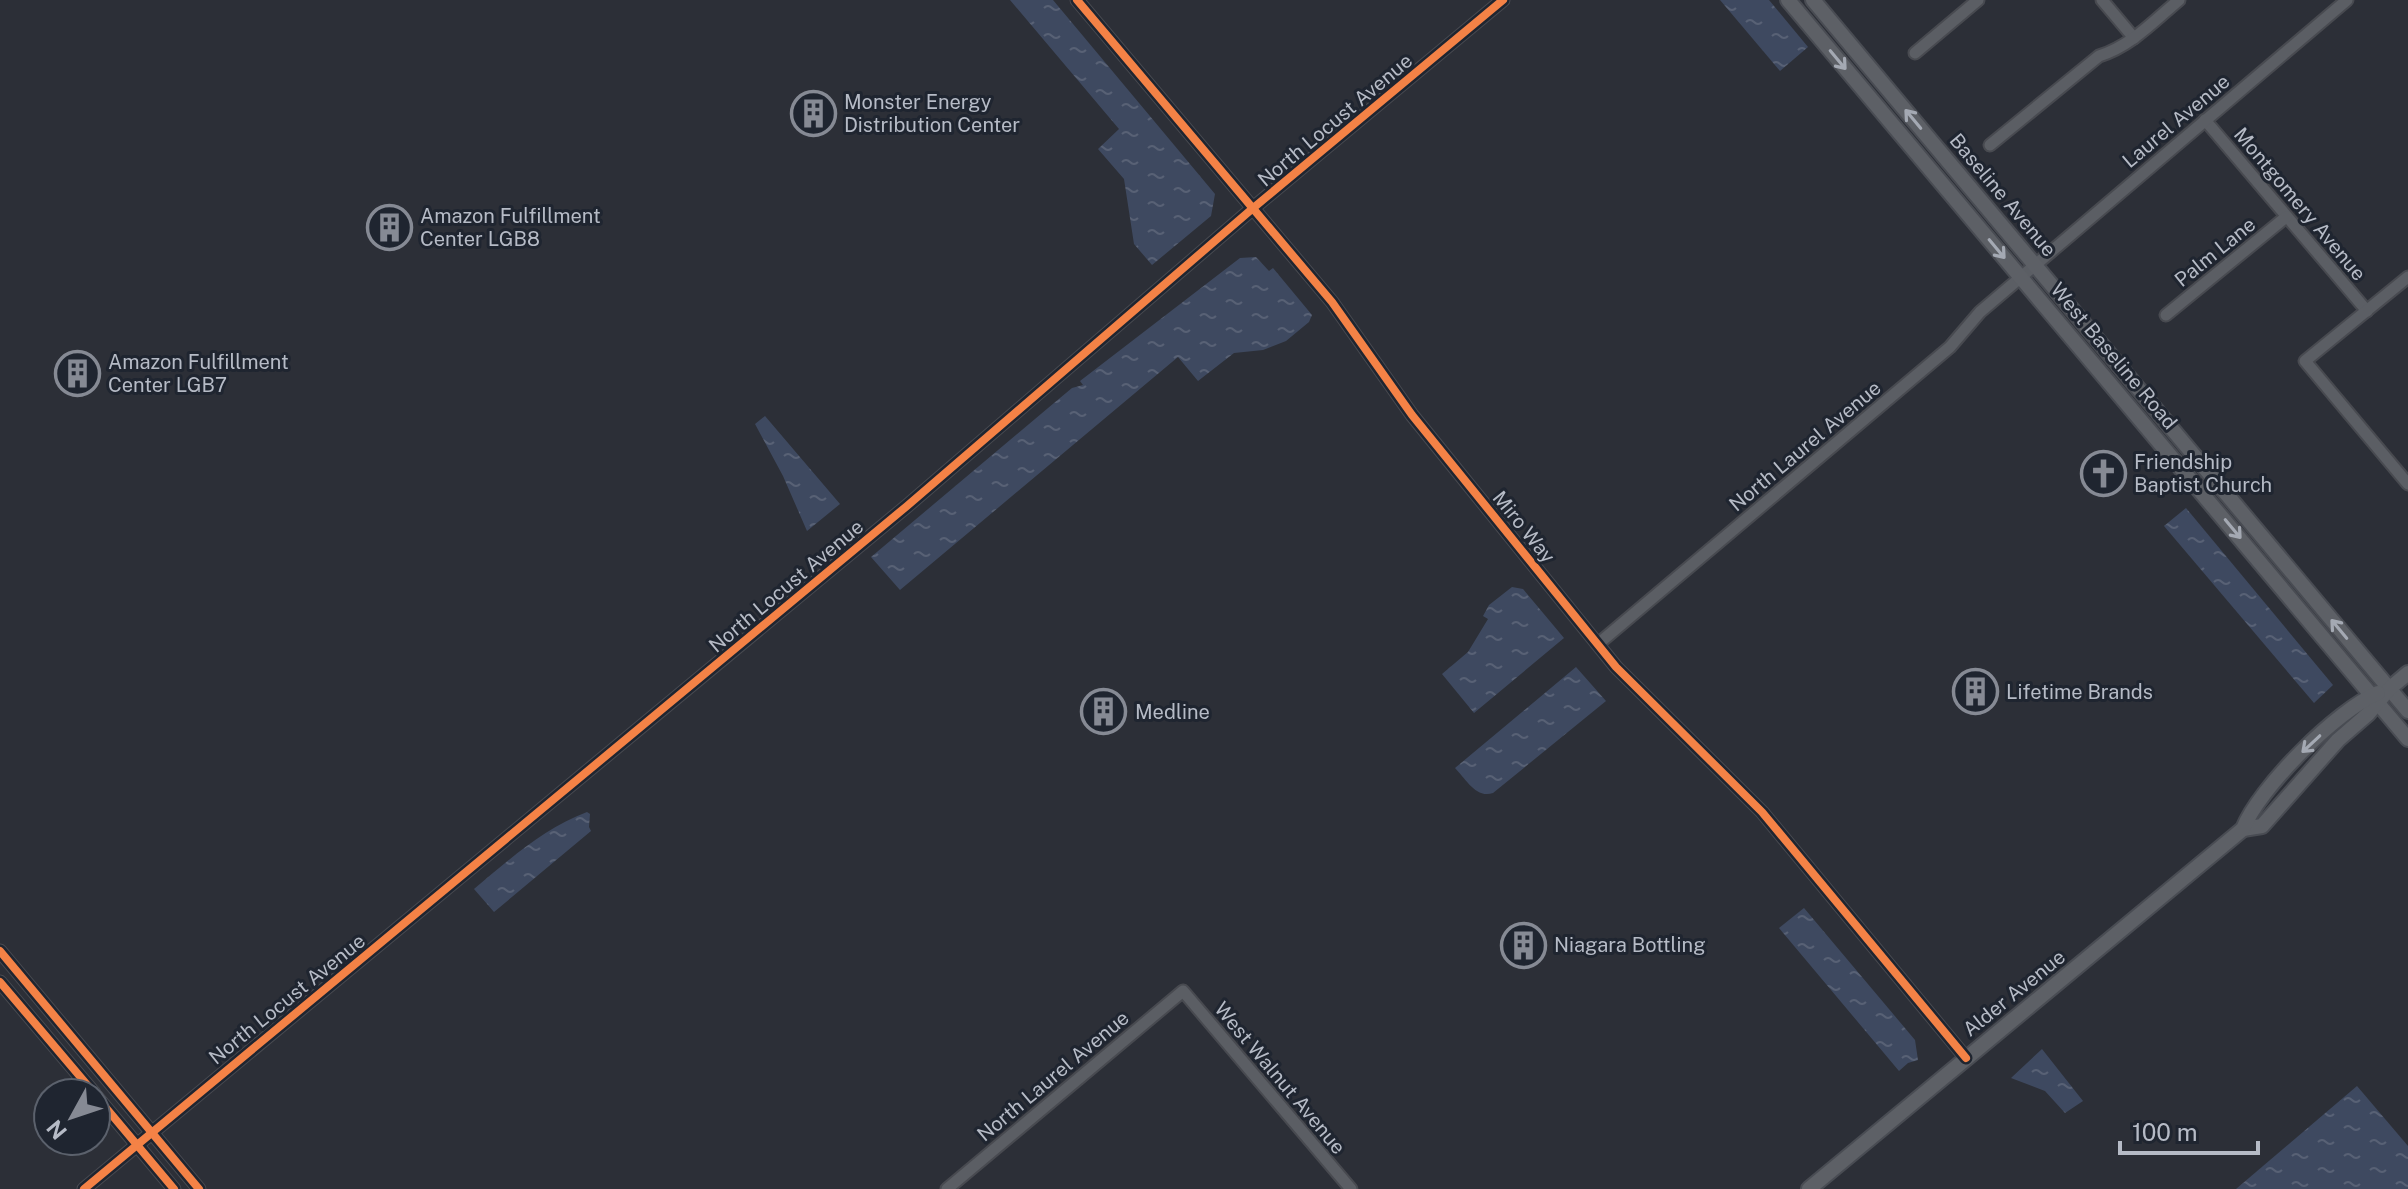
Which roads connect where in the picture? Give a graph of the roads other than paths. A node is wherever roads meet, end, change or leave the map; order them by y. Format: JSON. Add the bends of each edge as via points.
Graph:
{"nodes":[{"id":1,"x":1077,"y":0,"type":"edge"},
{"id":2,"x":1503,"y":0,"type":"edge"},
{"id":3,"x":1788,"y":0,"type":"edge"},
{"id":4,"x":1813,"y":0,"type":"edge"},
{"id":5,"x":1978,"y":0,"type":"edge"},
{"id":6,"x":2102,"y":0,"type":"edge"},
{"id":7,"x":2179,"y":0,"type":"edge"},
{"id":8,"x":2347,"y":0,"type":"edge"},
{"id":9,"x":2134,"y":38,"type":"junction"},
{"id":10,"x":1915,"y":53,"type":"dead end"},
{"id":11,"x":2205,"y":120,"type":"junction"},
{"id":12,"x":1990,"y":145,"type":"dead end"},
{"id":13,"x":1252,"y":209,"type":"junction"},
{"id":14,"x":2286,"y":217,"type":"junction"},
{"id":15,"x":2028,"y":270,"type":"junction"},
{"id":16,"x":2408,"y":277,"type":"edge"},
{"id":17,"x":2367,"y":311,"type":"junction"},
{"id":18,"x":2166,"y":315,"type":"dead end"},
{"id":19,"x":2408,"y":484,"type":"edge"},
{"id":20,"x":1598,"y":644,"type":"junction"},
{"id":21,"x":2408,"y":673,"type":"edge"},
{"id":22,"x":2389,"y":689,"type":"junction"},
{"id":23,"x":2375,"y":700,"type":"junction"},
{"id":24,"x":2408,"y":711,"type":"edge"},
{"id":25,"x":2408,"y":739,"type":"edge"},
{"id":26,"x":0,"y":951,"type":"edge"},
{"id":27,"x":0,"y":982,"type":"edge"},
{"id":28,"x":1183,"y":991,"type":"joint"},
{"id":29,"x":1966,"y":1058,"type":"junction"},
{"id":30,"x":81,"y":1077,"type":"edge"},
{"id":31,"x":112,"y":1114,"type":"edge"},
{"id":32,"x":151,"y":1131,"type":"junction"},
{"id":33,"x":137,"y":1144,"type":"junction"},
{"id":34,"x":84,"y":1189,"type":"edge"},
{"id":35,"x":174,"y":1189,"type":"edge"},
{"id":36,"x":199,"y":1189,"type":"edge"},
{"id":37,"x":947,"y":1189,"type":"edge"},
{"id":38,"x":1351,"y":1189,"type":"edge"},
{"id":39,"x":1809,"y":1189,"type":"edge"}],
"edges":[{"from":1,"to":13,"type":"street","name":"Miro Way"},
{"from":2,"to":13,"type":"street","name":"North Locust Avenue"},
{"from":3,"to":15,"type":"main road","name":"West Baseline Road","one_way":true},
{"from":15,"to":4,"type":"main road","name":"Baseline Avenue","one_way":true},
{"from":5,"to":10,"type":"street"},
{"from":6,"to":9,"type":"street"},
{"from":7,"to":9,"type":"street"},
{"from":8,"to":11,"type":"street","name":"Laurel Avenue"},
{"from":9,"to":12,"type":"street","via":[[2099,56]]},
{"from":11,"to":14,"type":"street","name":"Montgomery Avenue"},
{"from":11,"to":15,"type":"street","name":"Laurel Avenue"},
{"from":13,"to":20,"type":"street","name":"Miro Way","via":[[1332,302],[1412,415]]},
{"from":13,"to":32,"type":"street","name":"North Locust Avenue","via":[[907,506]]},
{"from":14,"to":17,"type":"street","name":"Montgomery Avenue"},
{"from":14,"to":18,"type":"street","name":"Palm Lane"},
{"from":15,"to":20,"type":"street","name":"North Laurel Avenue","via":[[1938,357]]},
{"from":22,"to":15,"type":"main road","name":"Baseline Avenue","one_way":true},
{"from":15,"to":23,"type":"main road","name":"West Baseline Road","one_way":true},
{"from":16,"to":17,"type":"street"},
{"from":17,"to":19,"type":"street","via":[[2305,361]]},
{"from":20,"to":29,"type":"street","name":"Miro Way","via":[[1762,812]]},
{"from":21,"to":22,"type":"main road","name":"Alder Avenue"},
{"from":22,"to":23,"type":"main road","name":"Alder Avenue"},
{"from":22,"to":24,"type":"main road","name":"Baseline Avenue"},
{"from":23,"to":25,"type":"main road","name":"West Baseline Road"},
{"from":23,"to":29,"type":"main road","name":"Alder Avenue","via":[[2358,702],[2300,755],[2250,811],[2243,829]]},
{"from":26,"to":32,"type":"street"},
{"from":27,"to":30,"type":"street"},
{"from":28,"to":37,"type":"street","name":"North Laurel Avenue"},
{"from":28,"to":38,"type":"street","name":"West Walnut Avenue"},
{"from":29,"to":39,"type":"main road","name":"Alder Avenue"},
{"from":31,"to":33,"type":"street"},
{"from":32,"to":33,"type":"street","name":"North Locust Avenue"},
{"from":32,"to":36,"type":"street"},
{"from":33,"to":34,"type":"street","name":"North Locust Avenue"},
{"from":33,"to":35,"type":"street"}]}
